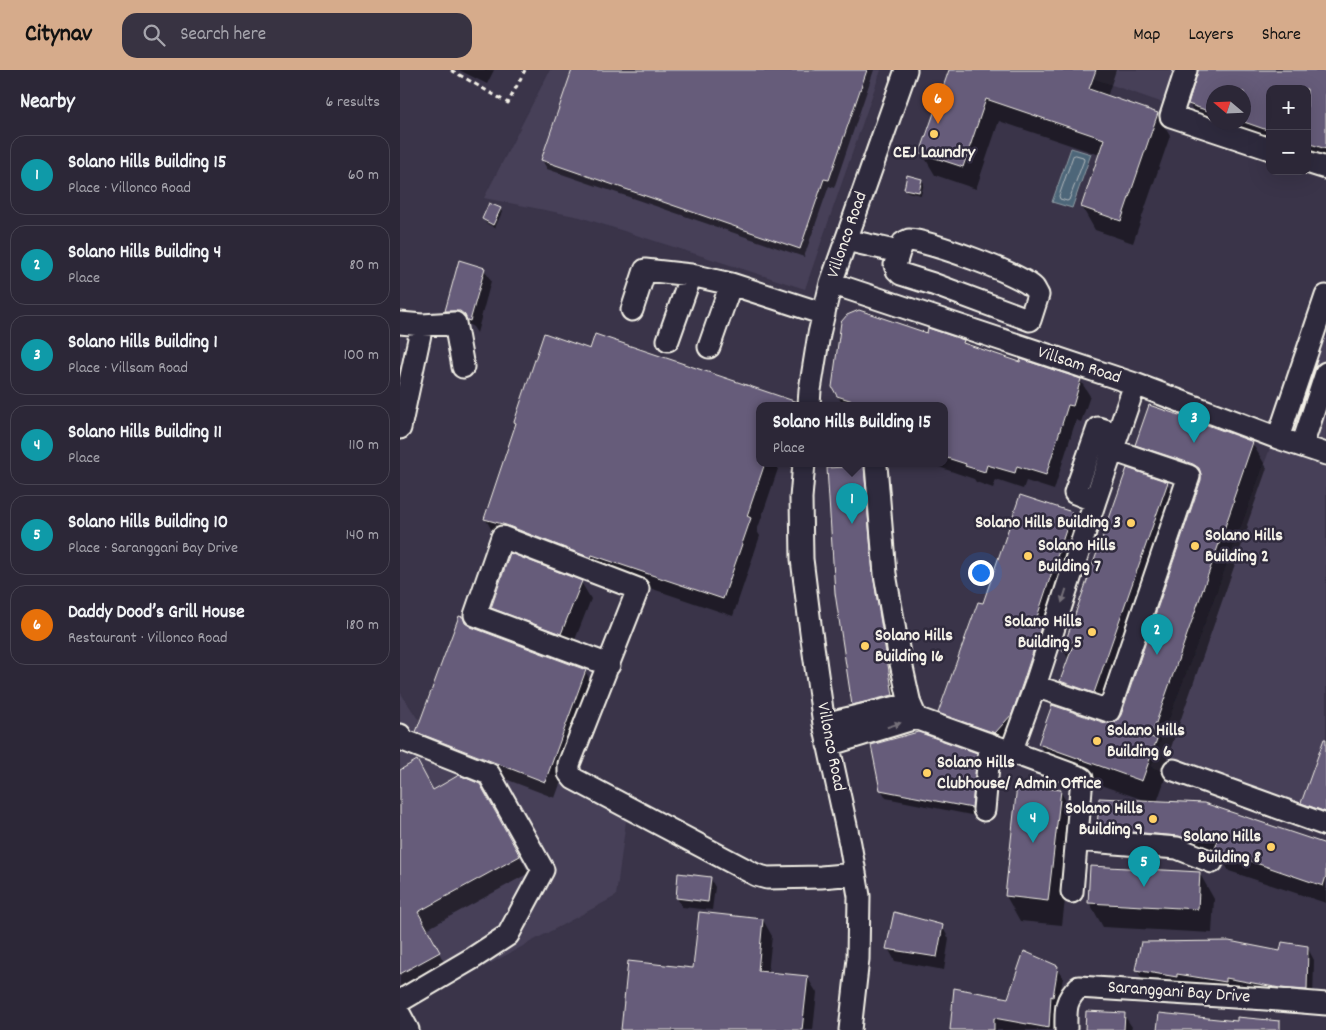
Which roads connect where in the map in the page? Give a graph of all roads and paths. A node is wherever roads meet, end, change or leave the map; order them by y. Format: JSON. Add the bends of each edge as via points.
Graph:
{"nodes":[{"id":1,"x":451,"y":70,"type":"edge"},
{"id":2,"x":525,"y":70,"type":"edge"},
{"id":3,"x":906,"y":70,"type":"edge"},
{"id":4,"x":1186,"y":70,"type":"edge"},
{"id":5,"x":1266,"y":148,"type":"edge"},
{"id":6,"x":1311,"y":163,"type":"edge"},
{"id":7,"x":1326,"y":168,"type":"edge"},
{"id":8,"x":846,"y":240,"type":"junction"},
{"id":9,"x":899,"y":252,"type":"junction"},
{"id":10,"x":690,"y":275,"type":"junction"},
{"id":11,"x":831,"y":283,"type":"junction"},
{"id":12,"x":731,"y":284,"type":"junction"},
{"id":13,"x":1326,"y":296,"type":"edge"},
{"id":14,"x":632,"y":310,"type":"dead end"},
{"id":15,"x":824,"y":314,"type":"junction"},
{"id":16,"x":400,"y":323,"type":"edge"},
{"id":17,"x":422,"y":325,"type":"junction"},
{"id":18,"x":668,"y":340,"type":"dead end"},
{"id":19,"x":709,"y":346,"type":"dead end"},
{"id":20,"x":464,"y":367,"type":"dead end"},
{"id":21,"x":1326,"y":373,"type":"edge"},
{"id":22,"x":1135,"y":384,"type":"junction"},
{"id":23,"x":808,"y":402,"type":"edge"},
{"id":24,"x":400,"y":428,"type":"edge"},
{"id":25,"x":1278,"y":438,"type":"junction"},
{"id":26,"x":1115,"y":442,"type":"junction"},
{"id":27,"x":1302,"y":446,"type":"junction"},
{"id":28,"x":1326,"y":454,"type":"edge"},
{"id":29,"x":804,"y":467,"type":"edge"},
{"id":30,"x":876,"y":467,"type":"edge"},
{"id":31,"x":609,"y":665,"type":"junction"},
{"id":32,"x":1035,"y":686,"type":"junction"},
{"id":33,"x":913,"y":711,"type":"junction"},
{"id":34,"x":824,"y":724,"type":"junction"},
{"id":35,"x":854,"y":727,"type":"junction"},
{"id":36,"x":401,"y":739,"type":"edge"},
{"id":37,"x":990,"y":744,"type":"junction"},
{"id":38,"x":828,"y":745,"type":"junction"},
{"id":39,"x":1011,"y":752,"type":"junction"},
{"id":40,"x":1174,"y":770,"type":"dead end"},
{"id":41,"x":984,"y":810,"type":"dead end"},
{"id":42,"x":1326,"y":825,"type":"edge"},
{"id":43,"x":1077,"y":840,"type":"junction"},
{"id":44,"x":1212,"y":862,"type":"dead end"},
{"id":45,"x":855,"y":874,"type":"junction"},
{"id":46,"x":1072,"y":892,"type":"dead end"},
{"id":47,"x":400,"y":1001,"type":"edge"},
{"id":48,"x":1326,"y":1004,"type":"edge"},
{"id":49,"x":400,"y":1015,"type":"edge"},
{"id":50,"x":408,"y":1030,"type":"edge"},
{"id":51,"x":850,"y":1030,"type":"edge"},
{"id":52,"x":1066,"y":1030,"type":"edge"}],
"edges":[{"from":1,"to":2,"type":"path","via":[[508,103]]},
{"from":3,"to":8,"type":"street","name":"Villonco Road"},
{"from":4,"to":5,"type":"street","via":[[1171,116]]},
{"from":6,"to":7,"type":"street"},
{"from":8,"to":9,"type":"street"},
{"from":8,"to":11,"type":"street","name":"Villonco Road"},
{"from":9,"to":9,"type":"street","via":[[895,265],[904,275],[1030,320],[1037,294],[1023,281],[969,257],[921,242],[905,241]]},
{"from":10,"to":12,"type":"street"},
{"from":10,"to":14,"type":"street","via":[[645,270]]},
{"from":10,"to":18,"type":"street"},
{"from":11,"to":15,"type":"street","name":"Villonco Road"},
{"from":11,"to":22,"type":"street","name":"Villsam Road"},
{"from":12,"to":15,"type":"street"},
{"from":12,"to":19,"type":"street"},
{"from":13,"to":25,"type":"street"},
{"from":15,"to":23,"type":"street","name":"Villonco Road"},
{"from":16,"to":17,"type":"street"},
{"from":17,"to":20,"type":"street","via":[[455,323]]},
{"from":17,"to":24,"type":"street"},
{"from":21,"to":27,"type":"street"},
{"from":22,"to":25,"type":"street","name":"Villsam Road"},
{"from":22,"to":26,"type":"street"},
{"from":25,"to":27,"type":"street","name":"Villsam Road"},
{"from":26,"to":32,"type":"street","one_way":true},
{"from":26,"to":32,"type":"street","via":[[1189,476],[1108,711]]},
{"from":27,"to":28,"type":"street","name":"Villsam Road"},
{"from":29,"to":34,"type":"street","name":"Villonco Road","via":[[802,559]]},
{"from":30,"to":33,"type":"street","via":[[885,574]]},
{"from":31,"to":31,"type":"street","via":[[638,589],[502,538],[475,615]]},
{"from":31,"to":45,"type":"street","via":[[569,764],[574,779],[756,875],[773,878]]},
{"from":32,"to":39,"type":"street"},
{"from":33,"to":35,"type":"street"},
{"from":33,"to":37,"type":"street"},
{"from":34,"to":35,"type":"street"},
{"from":34,"to":38,"type":"street","name":"Villonco Road"},
{"from":35,"to":38,"type":"street"},
{"from":36,"to":47,"type":"street","via":[[488,774],[543,870],[508,935]]},
{"from":37,"to":39,"type":"street"},
{"from":37,"to":41,"type":"street"},
{"from":38,"to":45,"type":"street","name":"Villonco Road"},
{"from":39,"to":43,"type":"street","via":[[1082,778]]},
{"from":40,"to":42,"type":"street"},
{"from":43,"to":44,"type":"street","via":[[1177,848]]},
{"from":43,"to":46,"type":"street"},
{"from":45,"to":51,"type":"street","name":"Villonco Road","via":[[858,959]]},
{"from":48,"to":52,"type":"street","name":"Saranggani Bay Drive","via":[[1079,987],[1067,1006]]},
{"from":49,"to":50,"type":"street"}]}
